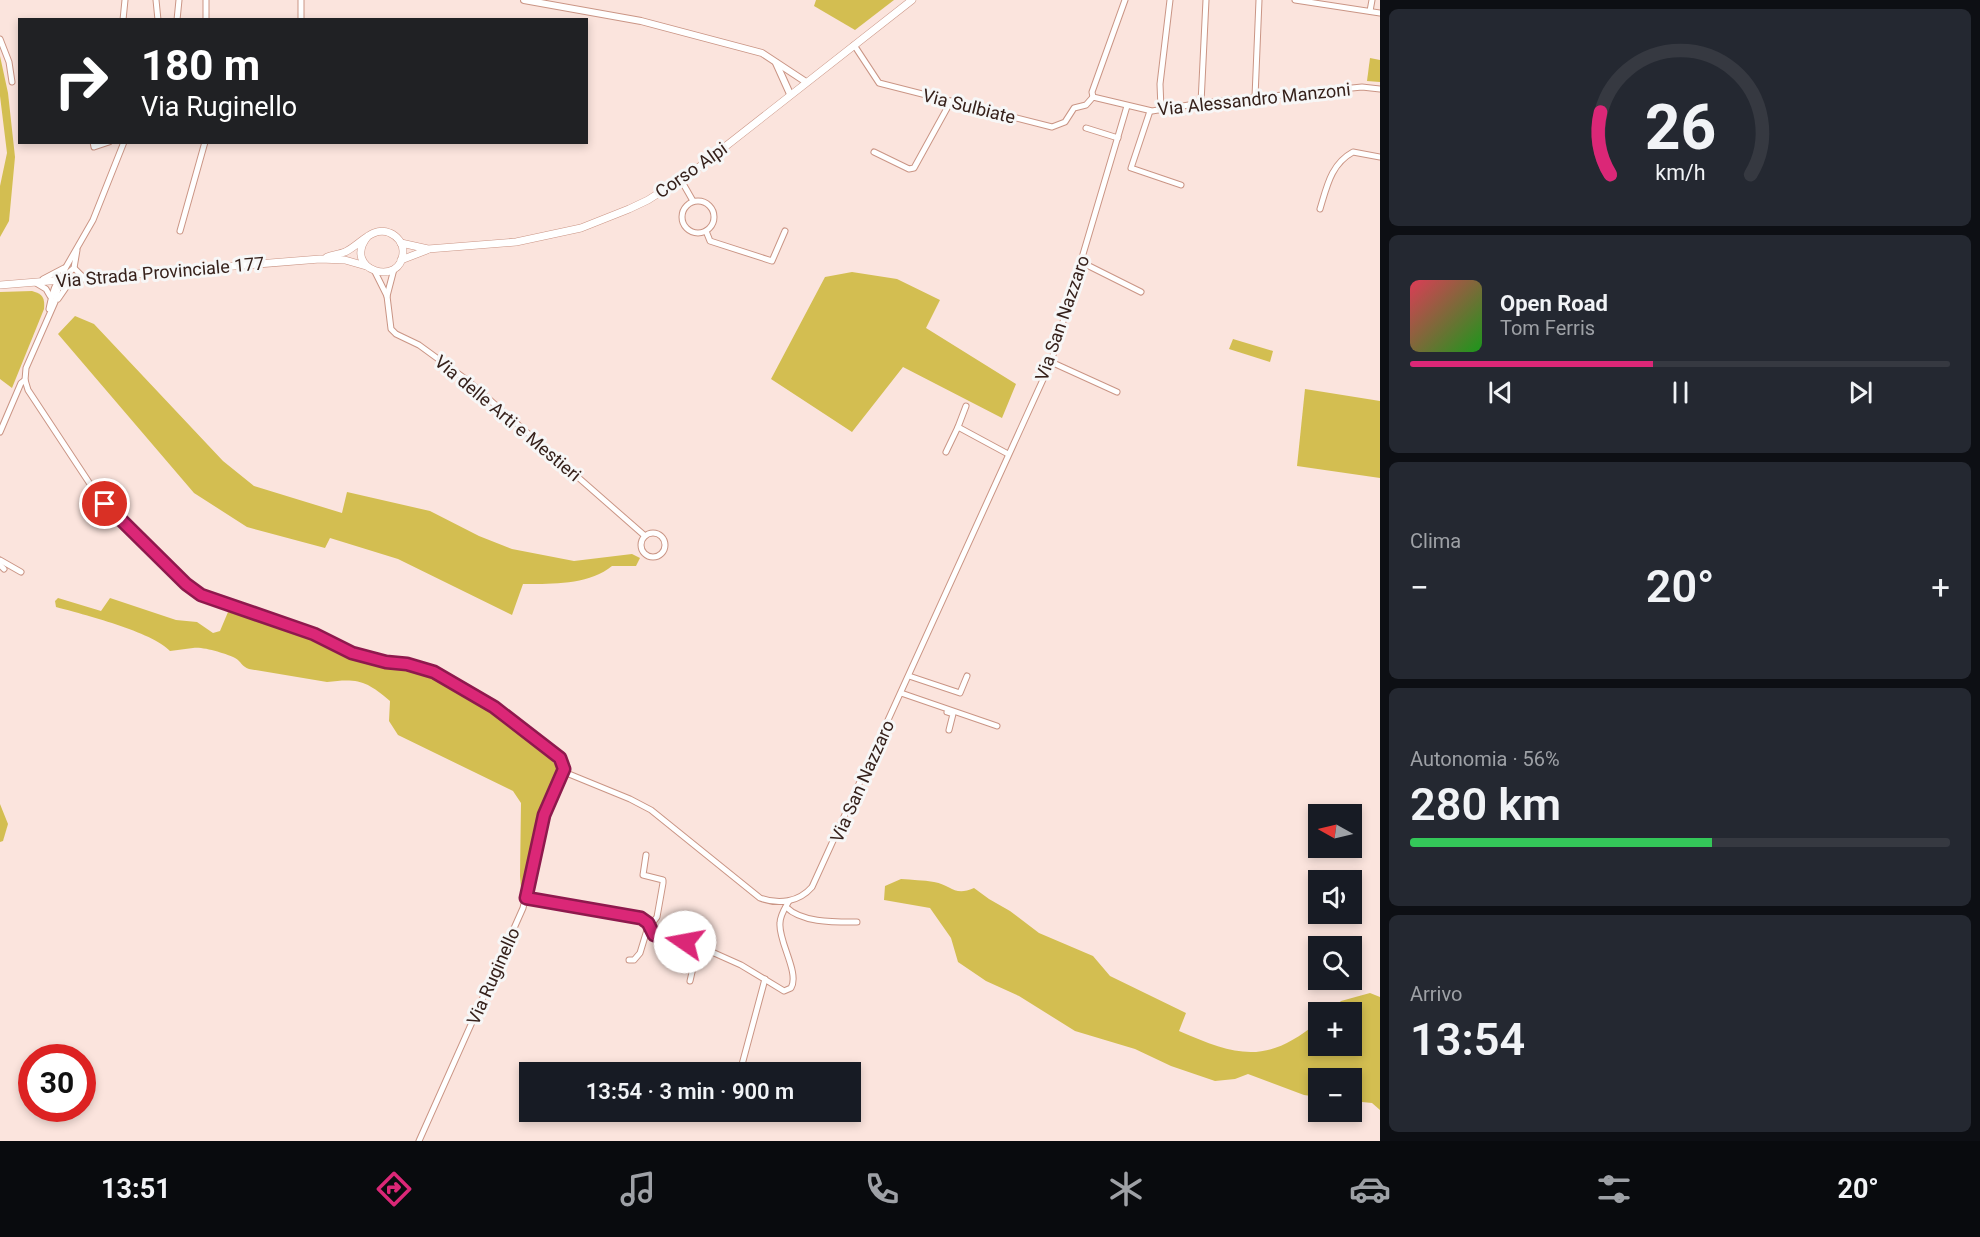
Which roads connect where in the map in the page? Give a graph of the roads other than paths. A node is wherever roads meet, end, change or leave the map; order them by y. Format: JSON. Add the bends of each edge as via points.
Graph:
{"nodes":[{"id":1,"x":125,"y":0,"type":"edge"},
{"id":2,"x":156,"y":0,"type":"edge"},
{"id":3,"x":179,"y":0,"type":"edge"},
{"id":4,"x":206,"y":0,"type":"edge"},
{"id":5,"x":301,"y":0,"type":"edge"},
{"id":6,"x":524,"y":0,"type":"edge"},
{"id":7,"x":912,"y":0,"type":"edge"},
{"id":8,"x":1125,"y":0,"type":"edge"},
{"id":9,"x":1170,"y":0,"type":"edge"},
{"id":10,"x":1206,"y":0,"type":"edge"},
{"id":11,"x":1259,"y":0,"type":"edge"},
{"id":12,"x":1295,"y":0,"type":"edge"},
{"id":13,"x":1372,"y":0,"type":"edge"},
{"id":14,"x":1370,"y":11,"type":"junction"},
{"id":15,"x":1380,"y":12,"type":"edge"},
{"id":16,"x":123,"y":18,"type":"edge"},
{"id":17,"x":158,"y":18,"type":"edge"},
{"id":18,"x":177,"y":18,"type":"edge"},
{"id":19,"x":206,"y":18,"type":"edge"},
{"id":20,"x":301,"y":18,"type":"edge"},
{"id":21,"x":0,"y":39,"type":"edge"},
{"id":22,"x":854,"y":45,"type":"junction"},
{"id":23,"x":776,"y":62,"type":"junction"},
{"id":24,"x":12,"y":82,"type":"dead end"},
{"id":25,"x":806,"y":82,"type":"junction"},
{"id":26,"x":1380,"y":89,"type":"edge"},
{"id":27,"x":790,"y":94,"type":"junction"},
{"id":28,"x":1093,"y":97,"type":"junction"},
{"id":29,"x":1255,"y":97,"type":"junction"},
{"id":30,"x":951,"y":101,"type":"junction"},
{"id":31,"x":1201,"y":103,"type":"junction"},
{"id":32,"x":1127,"y":106,"type":"junction"},
{"id":33,"x":1161,"y":110,"type":"junction"},
{"id":34,"x":1150,"y":111,"type":"junction"},
{"id":35,"x":1086,"y":128,"type":"dead end"},
{"id":36,"x":1118,"y":138,"type":"junction"},
{"id":37,"x":123,"y":144,"type":"edge"},
{"id":38,"x":204,"y":144,"type":"edge"},
{"id":39,"x":874,"y":152,"type":"dead end"},
{"id":40,"x":1380,"y":157,"type":"edge"},
{"id":41,"x":681,"y":180,"type":"junction"},
{"id":42,"x":1181,"y":185,"type":"dead end"},
{"id":43,"x":693,"y":201,"type":"junction"},
{"id":44,"x":1320,"y":209,"type":"dead end"},
{"id":45,"x":180,"y":231,"type":"dead end"},
{"id":46,"x":706,"y":231,"type":"junction"},
{"id":47,"x":785,"y":231,"type":"dead end"},
{"id":48,"x":368,"y":236,"type":"junction"},
{"id":49,"x":401,"y":243,"type":"junction"},
{"id":50,"x":77,"y":246,"type":"junction"},
{"id":51,"x":428,"y":249,"type":"junction"},
{"id":52,"x":320,"y":259,"type":"junction"},
{"id":53,"x":401,"y":260,"type":"junction"},
{"id":54,"x":1081,"y":262,"type":"junction"},
{"id":55,"x":366,"y":266,"type":"junction"},
{"id":56,"x":66,"y":267,"type":"junction"},
{"id":57,"x":74,"y":268,"type":"junction"},
{"id":58,"x":394,"y":269,"type":"junction"},
{"id":59,"x":375,"y":272,"type":"junction"},
{"id":60,"x":84,"y":278,"type":"junction"},
{"id":61,"x":60,"y":280,"type":"junction"},
{"id":62,"x":34,"y":283,"type":"junction"},
{"id":63,"x":0,"y":285,"type":"edge"},
{"id":64,"x":1141,"y":292,"type":"dead end"},
{"id":65,"x":387,"y":296,"type":"junction"},
{"id":66,"x":53,"y":302,"type":"junction"},
{"id":67,"x":1051,"y":362,"type":"junction"},
{"id":68,"x":25,"y":380,"type":"junction"},
{"id":69,"x":1117,"y":392,"type":"dead end"},
{"id":70,"x":966,"y":406,"type":"dead end"},
{"id":71,"x":958,"y":427,"type":"junction"},
{"id":72,"x":0,"y":432,"type":"edge"},
{"id":73,"x":946,"y":452,"type":"dead end"},
{"id":74,"x":1008,"y":454,"type":"junction"},
{"id":75,"x":645,"y":536,"type":"junction"},
{"id":76,"x":0,"y":560,"type":"edge"},
{"id":77,"x":21,"y":572,"type":"dead end"},
{"id":78,"x":909,"y":676,"type":"junction"},
{"id":79,"x":967,"y":676,"type":"dead end"},
{"id":80,"x":901,"y":694,"type":"junction"},
{"id":81,"x":998,"y":726,"type":"dead end"},
{"id":82,"x":949,"y":730,"type":"dead end"},
{"id":83,"x":564,"y":772,"type":"junction"},
{"id":84,"x":646,"y":855,"type":"dead end"},
{"id":85,"x":526,"y":898,"type":"junction"},
{"id":86,"x":788,"y":904,"type":"junction"},
{"id":87,"x":858,"y":922,"type":"dead end"},
{"id":88,"x":650,"y":926,"type":"junction"},
{"id":89,"x":696,"y":945,"type":"junction"},
{"id":90,"x":629,"y":960,"type":"dead end"},
{"id":91,"x":765,"y":979,"type":"junction"},
{"id":92,"x":690,"y":981,"type":"dead end"},
{"id":93,"x":744,"y":1062,"type":"edge"},
{"id":94,"x":419,"y":1141,"type":"edge"}],
"edges":[{"from":1,"to":16,"type":"street"},
{"from":2,"to":17,"type":"street"},
{"from":3,"to":18,"type":"street"},
{"from":4,"to":19,"type":"street"},
{"from":5,"to":20,"type":"street"},
{"from":6,"to":23,"type":"street","via":[[616,16],[758,52]]},
{"from":7,"to":22,"type":"main road","name":"Corso Alpi"},
{"from":8,"to":28,"type":"street"},
{"from":9,"to":33,"type":"street","via":[[1160,84]]},
{"from":10,"to":31,"type":"street"},
{"from":11,"to":29,"type":"street"},
{"from":12,"to":14,"type":"street"},
{"from":13,"to":14,"type":"street"},
{"from":14,"to":15,"type":"street"},
{"from":21,"to":24,"type":"street"},
{"from":22,"to":25,"type":"main road","name":"Corso Alpi"},
{"from":22,"to":30,"type":"street","name":"Via Sulbiate","via":[[879,83]]},
{"from":23,"to":25,"type":"street"},
{"from":23,"to":27,"type":"street"},
{"from":25,"to":27,"type":"main road","name":"Corso Alpi"},
{"from":26,"to":29,"type":"street","name":"Via Alessandro Manzoni","via":[[1362,87]]},
{"from":27,"to":41,"type":"main road","name":"Corso Alpi"},
{"from":28,"to":30,"type":"street","name":"Via Sulbiate","via":[[1086,105],[1074,108],[1065,122],[1052,127]]},
{"from":28,"to":32,"type":"street","name":"Via Alessandro Manzoni"},
{"from":29,"to":31,"type":"street","name":"Via Alessandro Manzoni"},
{"from":30,"to":39,"type":"street","via":[[915,168],[909,170]]},
{"from":31,"to":33,"type":"street","name":"Via Alessandro Manzoni"},
{"from":32,"to":34,"type":"street","name":"Via Alessandro Manzoni"},
{"from":32,"to":36,"type":"street","name":"Via San Nazzaro"},
{"from":33,"to":34,"type":"street","name":"Via Alessandro Manzoni"},
{"from":34,"to":42,"type":"street","via":[[1131,168]]},
{"from":35,"to":36,"type":"street"},
{"from":36,"to":54,"type":"street","name":"Via San Nazzaro"},
{"from":37,"to":50,"type":"street","via":[[93,220]]},
{"from":38,"to":45,"type":"street"},
{"from":40,"to":44,"type":"street","via":[[1353,152],[1345,156],[1334,168]]},
{"from":41,"to":43,"type":"street"},
{"from":41,"to":51,"type":"main road","name":"Corso Alpi","via":[[629,209],[581,228],[516,242]]},
{"from":43,"to":46,"type":"street","via":[[705,202],[713,210],[713,222]]},
{"from":43,"to":46,"type":"street","via":[[682,214],[685,226],[694,232]]},
{"from":46,"to":47,"type":"street","via":[[710,241],[772,261]]},
{"from":48,"to":49,"type":"main road","via":[[386,231]]},
{"from":48,"to":52,"type":"main road","name":"Via Strada Provinciale 177","via":[[345,252]]},
{"from":48,"to":55,"type":"main road","via":[[361,253]]},
{"from":49,"to":51,"type":"main road","name":"Corso Alpi"},
{"from":49,"to":53,"type":"main road"},
{"from":50,"to":56,"type":"street"},
{"from":50,"to":57,"type":"street"},
{"from":51,"to":53,"type":"main road","name":"Corso Alpi"},
{"from":52,"to":55,"type":"main road","name":"Via Strada Provinciale 177"},
{"from":52,"to":60,"type":"main road","name":"Via Strada Provinciale 177"},
{"from":53,"to":58,"type":"main road"},
{"from":54,"to":64,"type":"street"},
{"from":54,"to":67,"type":"street","name":"Via San Nazzaro"},
{"from":55,"to":59,"type":"main road","name":"Via Strada Provinciale 177"},
{"from":56,"to":61,"type":"street"},
{"from":56,"to":62,"type":"street"},
{"from":57,"to":60,"type":"street"},
{"from":57,"to":61,"type":"street"},
{"from":58,"to":59,"type":"main road"},
{"from":58,"to":65,"type":"street","name":"Via delle Arti e Mestieri"},
{"from":59,"to":65,"type":"street","name":"Via delle Arti e Mestieri"},
{"from":60,"to":61,"type":"main road","name":"Via Strada Provinciale 177"},
{"from":60,"to":66,"type":"street","via":[[69,283]]},
{"from":61,"to":62,"type":"main road","name":"Via Strada Provinciale 177"},
{"from":61,"to":66,"type":"street"},
{"from":62,"to":63,"type":"main road","name":"Via Strada Provinciale 177"},
{"from":62,"to":66,"type":"street","via":[[46,289]]},
{"from":65,"to":75,"type":"street","name":"Via delle Arti e Mestieri","via":[[391,329],[396,334],[419,345],[467,380]]},
{"from":66,"to":68,"type":"street","via":[[26,368]]},
{"from":67,"to":69,"type":"street"},
{"from":67,"to":74,"type":"street","name":"Via San Nazzaro"},
{"from":68,"to":72,"type":"street"},
{"from":68,"to":83,"type":"street","via":[[96,493],[186,584],[210,599],[294,626],[352,653],[434,672],[494,707],[560,758]]},
{"from":70,"to":71,"type":"street"},
{"from":71,"to":73,"type":"street"},
{"from":71,"to":74,"type":"street"},
{"from":74,"to":78,"type":"street","name":"Via San Nazzaro"},
{"from":75,"to":75,"type":"street","name":"Via delle Arti e Mestieri","via":[[653,533],[662,537],[661,553],[654,557],[646,555],[641,545]]},
{"from":76,"to":77,"type":"street"},
{"from":78,"to":79,"type":"street","via":[[960,693]]},
{"from":78,"to":80,"type":"street","name":"Via San Nazzaro"},
{"from":80,"to":81,"type":"street"},
{"from":80,"to":82,"type":"street","via":[[953,714]]},
{"from":80,"to":86,"type":"street","name":"Via San Nazzaro","via":[[818,879],[806,894]]},
{"from":83,"to":85,"type":"street","name":"Via Ruginello","via":[[544,815]]},
{"from":83,"to":86,"type":"street","via":[[651,810],[760,898]]},
{"from":84,"to":88,"type":"street","via":[[643,875],[663,879],[657,918]]},
{"from":85,"to":88,"type":"street","via":[[641,918]]},
{"from":85,"to":94,"type":"street","name":"Via Ruginello"},
{"from":86,"to":87,"type":"street","via":[[793,914],[831,922]]},
{"from":86,"to":91,"type":"street","via":[[780,920],[780,933],[794,983],[784,991]]},
{"from":88,"to":89,"type":"street","via":[[654,935]]},
{"from":88,"to":90,"type":"street","via":[[640,953]]},
{"from":89,"to":91,"type":"street"},
{"from":89,"to":92,"type":"street"},
{"from":91,"to":93,"type":"street"}]}
